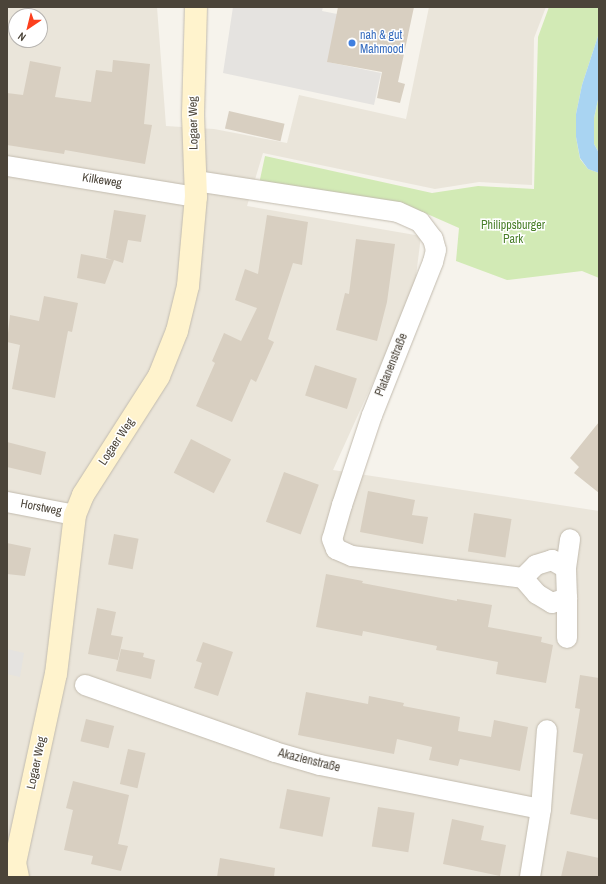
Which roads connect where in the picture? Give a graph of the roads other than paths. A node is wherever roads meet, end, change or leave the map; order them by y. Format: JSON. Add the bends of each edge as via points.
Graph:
{"nodes":[{"id":1,"x":196,"y":7,"type":"edge"},
{"id":2,"x":7,"y":166,"type":"edge"},
{"id":3,"x":196,"y":189,"type":"junction"},
{"id":4,"x":7,"y":502,"type":"edge"},
{"id":5,"x":75,"y":514,"type":"junction"},
{"id":6,"x":570,"y":538,"type":"dead end"},
{"id":7,"x":566,"y":568,"type":"junction"},
{"id":8,"x":523,"y":578,"type":"junction"},
{"id":9,"x":567,"y":598,"type":"junction"},
{"id":10,"x":567,"y":638,"type":"dead end"},
{"id":11,"x":84,"y":684,"type":"dead end"},
{"id":12,"x":547,"y":730,"type":"dead end"},
{"id":13,"x":541,"y":810,"type":"junction"},
{"id":14,"x":18,"y":877,"type":"edge"},
{"id":15,"x":530,"y":877,"type":"edge"}],
"edges":[{"from":1,"to":3,"type":"street","name":"Logaer Weg","via":[[193,114]]},
{"from":2,"to":3,"type":"street","name":"Kilkeweg"},
{"from":3,"to":5,"type":"street","name":"Logaer Weg","via":[[188,286],[177,331],[159,376],[83,495]]},
{"from":3,"to":8,"type":"street","name":"Platanenstraße","via":[[398,212],[420,222],[433,239],[436,250],[433,262],[372,415],[332,540],[336,549],[352,556]]},
{"from":4,"to":5,"type":"street","name":"Horstweg"},
{"from":5,"to":14,"type":"street","name":"Logaer Weg","via":[[56,674],[16,863]]},
{"from":6,"to":7,"type":"street"},
{"from":7,"to":8,"type":"street","via":[[552,560],[536,565]]},
{"from":7,"to":9,"type":"street"},
{"from":8,"to":9,"type":"street","via":[[538,594],[552,602]]},
{"from":9,"to":10,"type":"street"},
{"from":11,"to":13,"type":"street","name":"Akazienstraße","via":[[275,752],[320,765]]},
{"from":12,"to":13,"type":"street"},
{"from":13,"to":15,"type":"street"}]}
